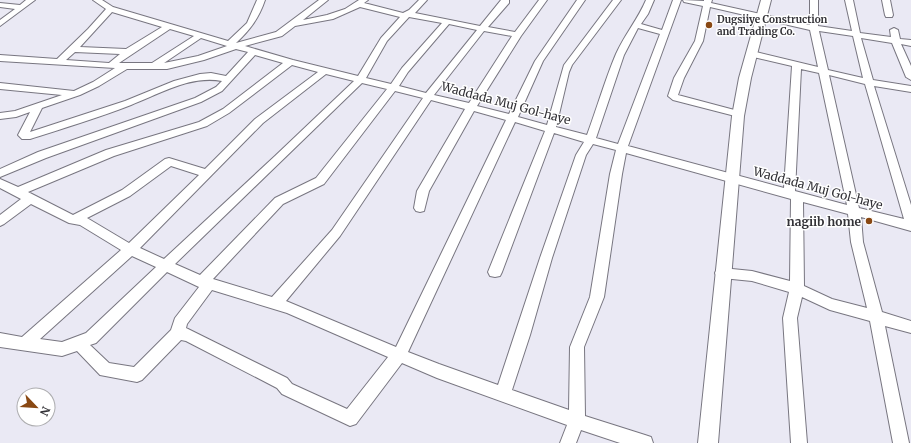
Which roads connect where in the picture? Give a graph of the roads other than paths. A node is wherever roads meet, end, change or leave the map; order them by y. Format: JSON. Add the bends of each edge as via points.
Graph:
{"nodes":[{"id":1,"x":31,"y":0,"type":"edge"},
{"id":2,"x":96,"y":0,"type":"edge"},
{"id":3,"x":261,"y":0,"type":"edge"},
{"id":4,"x":324,"y":0,"type":"edge"},
{"id":5,"x":423,"y":0,"type":"edge"},
{"id":6,"x":505,"y":0,"type":"edge"},
{"id":7,"x":543,"y":0,"type":"edge"},
{"id":8,"x":581,"y":0,"type":"edge"},
{"id":9,"x":617,"y":0,"type":"edge"},
{"id":10,"x":650,"y":0,"type":"edge"},
{"id":11,"x":677,"y":0,"type":"edge"},
{"id":12,"x":687,"y":0,"type":"edge"},
{"id":13,"x":766,"y":0,"type":"edge"},
{"id":14,"x":814,"y":0,"type":"edge"},
{"id":15,"x":849,"y":0,"type":"edge"},
{"id":16,"x":886,"y":0,"type":"edge"},
{"id":17,"x":307,"y":2,"type":"dead end"},
{"id":18,"x":361,"y":2,"type":"edge"},
{"id":19,"x":708,"y":2,"type":"edge"},
{"id":20,"x":0,"y":5,"type":"edge"},
{"id":21,"x":22,"y":7,"type":"junction"},
{"id":22,"x":110,"y":9,"type":"junction"},
{"id":23,"x":407,"y":14,"type":"junction"},
{"id":24,"x":889,"y":15,"type":"dead end"},
{"id":25,"x":302,"y":16,"type":"junction"},
{"id":26,"x":763,"y":16,"type":"junction"},
{"id":27,"x":448,"y":21,"type":"junction"},
{"id":28,"x":0,"y":24,"type":"edge"},
{"id":29,"x":292,"y":24,"type":"junction"},
{"id":30,"x":636,"y":25,"type":"junction"},
{"id":31,"x":169,"y":26,"type":"junction"},
{"id":32,"x":483,"y":28,"type":"junction"},
{"id":33,"x":814,"y":28,"type":"junction"},
{"id":34,"x":894,"y":30,"type":"dead end"},
{"id":35,"x":665,"y":32,"type":"junction"},
{"id":36,"x":201,"y":35,"type":"junction"},
{"id":37,"x":517,"y":35,"type":"junction"},
{"id":38,"x":856,"y":35,"type":"junction"},
{"id":39,"x":896,"y":41,"type":"junction"},
{"id":40,"x":911,"y":43,"type":"edge"},
{"id":41,"x":232,"y":45,"type":"junction"},
{"id":42,"x":73,"y":48,"type":"junction"},
{"id":43,"x":254,"y":51,"type":"junction"},
{"id":44,"x":128,"y":52,"type":"junction"},
{"id":45,"x":752,"y":54,"type":"junction"},
{"id":46,"x":0,"y":58,"type":"edge"},
{"id":47,"x":290,"y":62,"type":"junction"},
{"id":48,"x":58,"y":63,"type":"junction"},
{"id":49,"x":797,"y":65,"type":"junction"},
{"id":50,"x":110,"y":66,"type":"junction"},
{"id":51,"x":126,"y":66,"type":"junction"},
{"id":52,"x":154,"y":66,"type":"junction"},
{"id":53,"x":324,"y":71,"type":"junction"},
{"id":54,"x":824,"y":71,"type":"junction"},
{"id":55,"x":911,"y":78,"type":"edge"},
{"id":56,"x":228,"y":79,"type":"junction"},
{"id":57,"x":360,"y":80,"type":"junction"},
{"id":58,"x":868,"y":82,"type":"junction"},
{"id":59,"x":0,"y":86,"type":"edge"},
{"id":60,"x":393,"y":88,"type":"junction"},
{"id":61,"x":911,"y":89,"type":"edge"},
{"id":62,"x":77,"y":93,"type":"junction"},
{"id":63,"x":428,"y":97,"type":"junction"},
{"id":64,"x":38,"y":107,"type":"junction"},
{"id":65,"x":470,"y":107,"type":"junction"},
{"id":66,"x":738,"y":114,"type":"junction"},
{"id":67,"x":0,"y":116,"type":"edge"},
{"id":68,"x":513,"y":118,"type":"junction"},
{"id":69,"x":551,"y":128,"type":"junction"},
{"id":70,"x":590,"y":139,"type":"junction"},
{"id":71,"x":622,"y":148,"type":"junction"},
{"id":72,"x":0,"y":173,"type":"edge"},
{"id":73,"x":206,"y":174,"type":"junction"},
{"id":74,"x":733,"y":179,"type":"junction"},
{"id":75,"x":0,"y":182,"type":"edge"},
{"id":76,"x":793,"y":194,"type":"junction"},
{"id":77,"x":24,"y":195,"type":"junction"},
{"id":78,"x":420,"y":208,"type":"dead end"},
{"id":79,"x":854,"y":210,"type":"junction"},
{"id":80,"x":73,"y":220,"type":"junction"},
{"id":81,"x":0,"y":221,"type":"edge"},
{"id":82,"x":911,"y":225,"type":"edge"},
{"id":83,"x":130,"y":249,"type":"junction"},
{"id":84,"x":165,"y":266,"type":"junction"},
{"id":85,"x":495,"y":272,"type":"dead end"},
{"id":86,"x":722,"y":273,"type":"junction"},
{"id":87,"x":206,"y":283,"type":"junction"},
{"id":88,"x":797,"y":289,"type":"junction"},
{"id":89,"x":275,"y":304,"type":"junction"},
{"id":90,"x":876,"y":317,"type":"junction"},
{"id":91,"x":911,"y":327,"type":"edge"},
{"id":92,"x":178,"y":333,"type":"junction"},
{"id":93,"x":0,"y":340,"type":"edge"},
{"id":94,"x":24,"y":344,"type":"junction"},
{"id":95,"x":79,"y":344,"type":"junction"},
{"id":96,"x":400,"y":354,"type":"junction"},
{"id":97,"x":503,"y":394,"type":"junction"},
{"id":98,"x":577,"y":421,"type":"junction"},
{"id":99,"x":568,"y":443,"type":"edge"},
{"id":100,"x":645,"y":443,"type":"edge"},
{"id":101,"x":708,"y":443,"type":"edge"},
{"id":102,"x":799,"y":443,"type":"edge"},
{"id":103,"x":901,"y":443,"type":"edge"}],
"edges":[{"from":1,"to":21,"type":"street"},
{"from":2,"to":22,"type":"street","name":"Waddada Muj Gol-haye"},
{"from":3,"to":41,"type":"street","via":[[253,22]]},
{"from":4,"to":25,"type":"street"},
{"from":5,"to":23,"type":"street"},
{"from":6,"to":32,"type":"street"},
{"from":7,"to":37,"type":"street"},
{"from":8,"to":68,"type":"street","via":[[539,61]]},
{"from":9,"to":69,"type":"street","via":[[568,65]]},
{"from":10,"to":30,"type":"street"},
{"from":11,"to":35,"type":"street"},
{"from":12,"to":19,"type":"street"},
{"from":13,"to":26,"type":"main road"},
{"from":14,"to":33,"type":"street"},
{"from":15,"to":38,"type":"street"},
{"from":16,"to":24,"type":"street"},
{"from":17,"to":25,"type":"street"},
{"from":18,"to":23,"type":"street"},
{"from":18,"to":29,"type":"street","via":[[329,18]]},
{"from":19,"to":26,"type":"street"},
{"from":19,"to":66,"type":"street","via":[[699,41],[682,71],[673,96]]},
{"from":20,"to":21,"type":"street"},
{"from":21,"to":28,"type":"street"},
{"from":22,"to":31,"type":"street","name":"Waddada Muj Gol-haye"},
{"from":22,"to":42,"type":"street"},
{"from":23,"to":27,"type":"street"},
{"from":23,"to":57,"type":"street","via":[[384,40]]},
{"from":25,"to":29,"type":"street"},
{"from":26,"to":33,"type":"street"},
{"from":26,"to":45,"type":"main road"},
{"from":27,"to":32,"type":"street"},
{"from":27,"to":60,"type":"street","via":[[405,70]]},
{"from":29,"to":41,"type":"street","via":[[278,34]]},
{"from":30,"to":35,"type":"street"},
{"from":30,"to":70,"type":"street","via":[[613,73]]},
{"from":31,"to":36,"type":"street","name":"Waddada Muj Gol-haye"},
{"from":31,"to":44,"type":"street"},
{"from":32,"to":37,"type":"street"},
{"from":32,"to":63,"type":"street"},
{"from":33,"to":38,"type":"street"},
{"from":33,"to":54,"type":"street"},
{"from":34,"to":39,"type":"street"},
{"from":35,"to":71,"type":"street"},
{"from":36,"to":41,"type":"street","name":"Waddada Muj Gol-haye"},
{"from":36,"to":52,"type":"street"},
{"from":37,"to":65,"type":"street"},
{"from":38,"to":39,"type":"street"},
{"from":38,"to":58,"type":"street"},
{"from":39,"to":40,"type":"street"},
{"from":39,"to":55,"type":"street"},
{"from":41,"to":43,"type":"street","name":"Waddada Muj Gol-haye"},
{"from":41,"to":52,"type":"street","via":[[182,63]]},
{"from":42,"to":44,"type":"street"},
{"from":42,"to":48,"type":"street"},
{"from":43,"to":47,"type":"street","name":"Waddada Muj Gol-haye"},
{"from":43,"to":56,"type":"street"},
{"from":44,"to":50,"type":"street"},
{"from":45,"to":49,"type":"street"},
{"from":45,"to":66,"type":"main road"},
{"from":46,"to":48,"type":"street"},
{"from":47,"to":53,"type":"street","name":"Waddada Muj Gol-haye"},
{"from":47,"to":77,"type":"street","via":[[226,111],[203,124],[110,153]]},
{"from":48,"to":50,"type":"street"},
{"from":49,"to":54,"type":"street"},
{"from":49,"to":76,"type":"street"},
{"from":50,"to":51,"type":"street"},
{"from":51,"to":52,"type":"street"},
{"from":51,"to":62,"type":"street"},
{"from":53,"to":57,"type":"street","name":"Waddada Muj Gol-haye"},
{"from":53,"to":73,"type":"street","via":[[263,117]]},
{"from":54,"to":58,"type":"street"},
{"from":54,"to":79,"type":"street"},
{"from":56,"to":64,"type":"street","via":[[211,76],[177,83],[128,103],[26,138],[23,135]]},
{"from":56,"to":72,"type":"street","via":[[215,92],[198,100],[42,155]]},
{"from":57,"to":60,"type":"street","name":"Waddada Muj Gol-haye"},
{"from":57,"to":84,"type":"street"},
{"from":58,"to":61,"type":"street"},
{"from":58,"to":82,"type":"street"},
{"from":59,"to":62,"type":"street"},
{"from":60,"to":63,"type":"street","name":"Waddada Muj Gol-haye"},
{"from":60,"to":87,"type":"street","via":[[320,181],[279,201]]},
{"from":62,"to":64,"type":"street"},
{"from":63,"to":65,"type":"street","name":"Waddada Muj Gol-haye"},
{"from":63,"to":89,"type":"street","via":[[336,233]]},
{"from":64,"to":67,"type":"street"},
{"from":65,"to":68,"type":"street","name":"Waddada Muj Gol-haye"},
{"from":65,"to":78,"type":"street","via":[[423,191]]},
{"from":66,"to":74,"type":"main road"},
{"from":68,"to":69,"type":"street","name":"Waddada Muj Gol-haye"},
{"from":68,"to":96,"type":"street"},
{"from":69,"to":70,"type":"street","name":"Waddada Muj Gol-haye"},
{"from":69,"to":85,"type":"street"},
{"from":70,"to":71,"type":"street","name":"Waddada Muj Gol-haye"},
{"from":70,"to":97,"type":"street","via":[[580,155]]},
{"from":71,"to":74,"type":"street","name":"Waddada Muj Gol-haye"},
{"from":71,"to":98,"type":"street","via":[[597,297],[577,347]]},
{"from":73,"to":80,"type":"street","via":[[169,162],[126,193]]},
{"from":73,"to":83,"type":"street"},
{"from":74,"to":76,"type":"street","name":"Waddada Muj Gol-haye"},
{"from":74,"to":86,"type":"main road"},
{"from":75,"to":77,"type":"street"},
{"from":76,"to":79,"type":"street","name":"Waddada Muj Gol-haye"},
{"from":76,"to":88,"type":"street"},
{"from":77,"to":80,"type":"street"},
{"from":77,"to":81,"type":"street"},
{"from":79,"to":82,"type":"street","name":"Waddada Muj Gol-haye"},
{"from":79,"to":90,"type":"street","via":[[857,242]]},
{"from":80,"to":83,"type":"street","via":[[82,221]]},
{"from":83,"to":84,"type":"street"},
{"from":83,"to":94,"type":"street"},
{"from":84,"to":87,"type":"street"},
{"from":84,"to":95,"type":"street","via":[[91,338]]},
{"from":86,"to":88,"type":"street","via":[[752,276]]},
{"from":86,"to":101,"type":"main road"},
{"from":87,"to":89,"type":"street"},
{"from":87,"to":92,"type":"street","via":[[180,322]]},
{"from":88,"to":90,"type":"street","via":[[830,304]]},
{"from":88,"to":102,"type":"street","via":[[790,318]]},
{"from":89,"to":96,"type":"street"},
{"from":90,"to":91,"type":"street"},
{"from":90,"to":103,"type":"street"},
{"from":92,"to":95,"type":"street","via":[[137,375],[105,370]]},
{"from":92,"to":96,"type":"street","via":[[188,335],[282,383],[287,389],[350,418]]},
{"from":93,"to":94,"type":"street"},
{"from":94,"to":95,"type":"street","via":[[62,349]]},
{"from":96,"to":97,"type":"street","via":[[437,371]]},
{"from":97,"to":98,"type":"street"},
{"from":98,"to":99,"type":"street"},
{"from":98,"to":100,"type":"street"}]}
